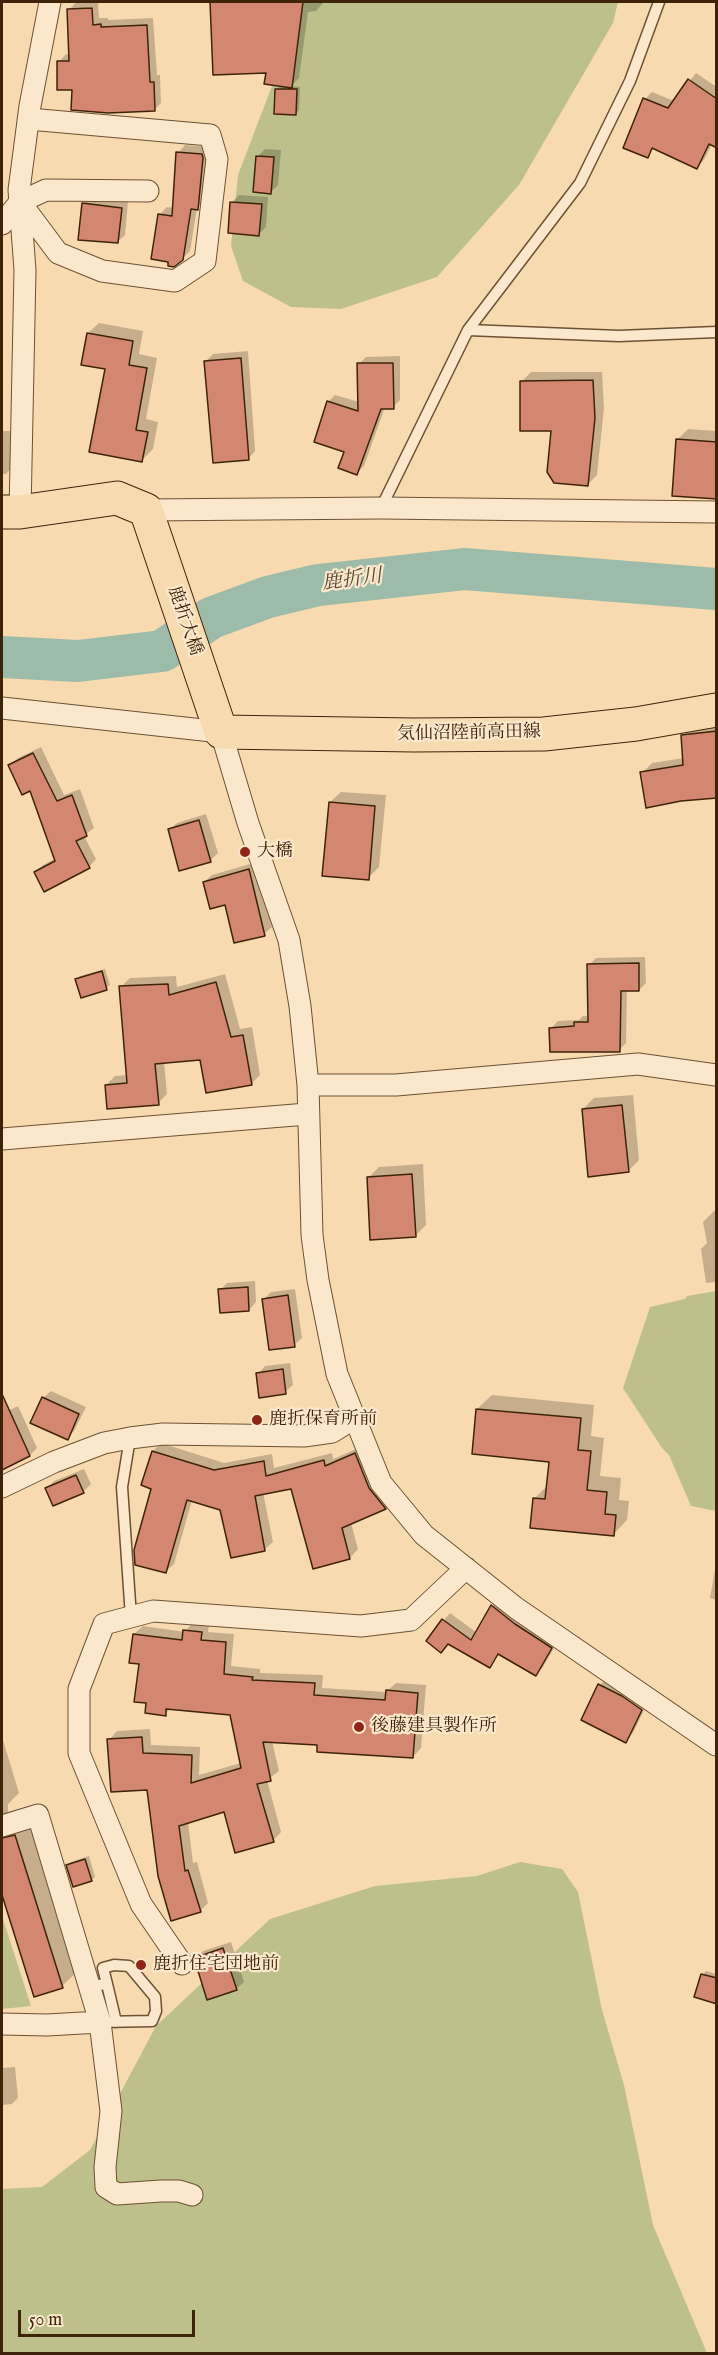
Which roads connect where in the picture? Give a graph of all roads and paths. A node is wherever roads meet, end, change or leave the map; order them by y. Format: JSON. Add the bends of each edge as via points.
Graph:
{"nodes":[{"id":1,"x":50,"y":2,"type":"edge"},
{"id":2,"x":659,"y":2,"type":"edge"},
{"id":3,"x":29,"y":119,"type":"junction"},
{"id":4,"x":148,"y":191,"type":"dead end"},
{"id":5,"x":20,"y":202,"type":"junction"},
{"id":6,"x":2,"y":224,"type":"edge"},
{"id":7,"x":468,"y":330,"type":"junction"},
{"id":8,"x":717,"y":332,"type":"edge"},
{"id":9,"x":381,"y":508,"type":"junction"},
{"id":10,"x":146,"y":510,"type":"junction"},
{"id":11,"x":11,"y":512,"type":"edge"},
{"id":12,"x":717,"y":512,"type":"edge"},
{"id":13,"x":2,"y":708,"type":"edge"},
{"id":14,"x":717,"y":710,"type":"edge"},
{"id":15,"x":221,"y":732,"type":"junction"},
{"id":16,"x":717,"y":1075,"type":"edge"},
{"id":17,"x":308,"y":1085,"type":"junction"},
{"id":18,"x":307,"y":1114,"type":"junction"},
{"id":19,"x":2,"y":1139,"type":"edge"},
{"id":20,"x":353,"y":1419,"type":"junction"},
{"id":21,"x":130,"y":1438,"type":"junction"},
{"id":22,"x":2,"y":1487,"type":"edge"},
{"id":23,"x":466,"y":1568,"type":"junction"},
{"id":24,"x":131,"y":1617,"type":"junction"},
{"id":25,"x":717,"y":1745,"type":"edge"},
{"id":26,"x":2,"y":1826,"type":"edge"},
{"id":27,"x":182,"y":1964,"type":"dead end"},
{"id":28,"x":98,"y":1985,"type":"junction"},
{"id":29,"x":108,"y":2022,"type":"junction"},
{"id":30,"x":2,"y":2024,"type":"edge"},
{"id":31,"x":192,"y":2195,"type":"dead end"}],
"edges":[{"from":1,"to":3,"type":"street"},
{"from":2,"to":7,"type":"lane","via":[[630,81],[580,183]]},
{"from":3,"to":5,"type":"street"},
{"from":3,"to":5,"type":"street","via":[[210,135],[217,159],[205,261],[175,281],[102,271],[58,253]]},
{"from":4,"to":5,"type":"street","via":[[46,190]]},
{"from":5,"to":6,"type":"street"},
{"from":5,"to":11,"type":"street","via":[[25,270]]},
{"from":7,"to":8,"type":"lane","via":[[619,336]]},
{"from":7,"to":9,"type":"lane"},
{"from":9,"to":10,"type":"street"},
{"from":9,"to":12,"type":"street"},
{"from":10,"to":11,"type":"main road","via":[[117,498]]},
{"from":10,"to":15,"type":"main road","name":"鹿折大橋"},
{"from":13,"to":15,"type":"street"},
{"from":14,"to":15,"type":"main road","name":"気仙沼陸前高田線","via":[[544,734]]},
{"from":15,"to":17,"type":"street","via":[[289,940]]},
{"from":16,"to":17,"type":"street","via":[[638,1064],[396,1085]]},
{"from":17,"to":18,"type":"street"},
{"from":18,"to":19,"type":"street"},
{"from":18,"to":20,"type":"street","via":[[312,1235],[318,1280],[337,1374]]},
{"from":20,"to":21,"type":"street","via":[[332,1432],[304,1436],[163,1434]]},
{"from":20,"to":23,"type":"street","via":[[381,1483],[424,1535]]},
{"from":21,"to":22,"type":"street","via":[[104,1443],[54,1462]]},
{"from":21,"to":24,"type":"lane","via":[[122,1487]]},
{"from":23,"to":24,"type":"street","via":[[411,1620],[361,1626],[153,1611]]},
{"from":23,"to":25,"type":"street","via":[[516,1608]]},
{"from":24,"to":27,"type":"street","via":[[104,1624],[79,1689],[79,1753],[141,1904]]},
{"from":26,"to":28,"type":"street","via":[[38,1815]]},
{"from":28,"to":29,"type":"street"},
{"from":28,"to":29,"type":"lane","via":[[103,1968],[129,1966],[155,1997],[152,2021]]},
{"from":29,"to":30,"type":"street"},
{"from":29,"to":31,"type":"street","via":[[111,2111],[106,2187],[117,2194],[179,2191]]}]}
